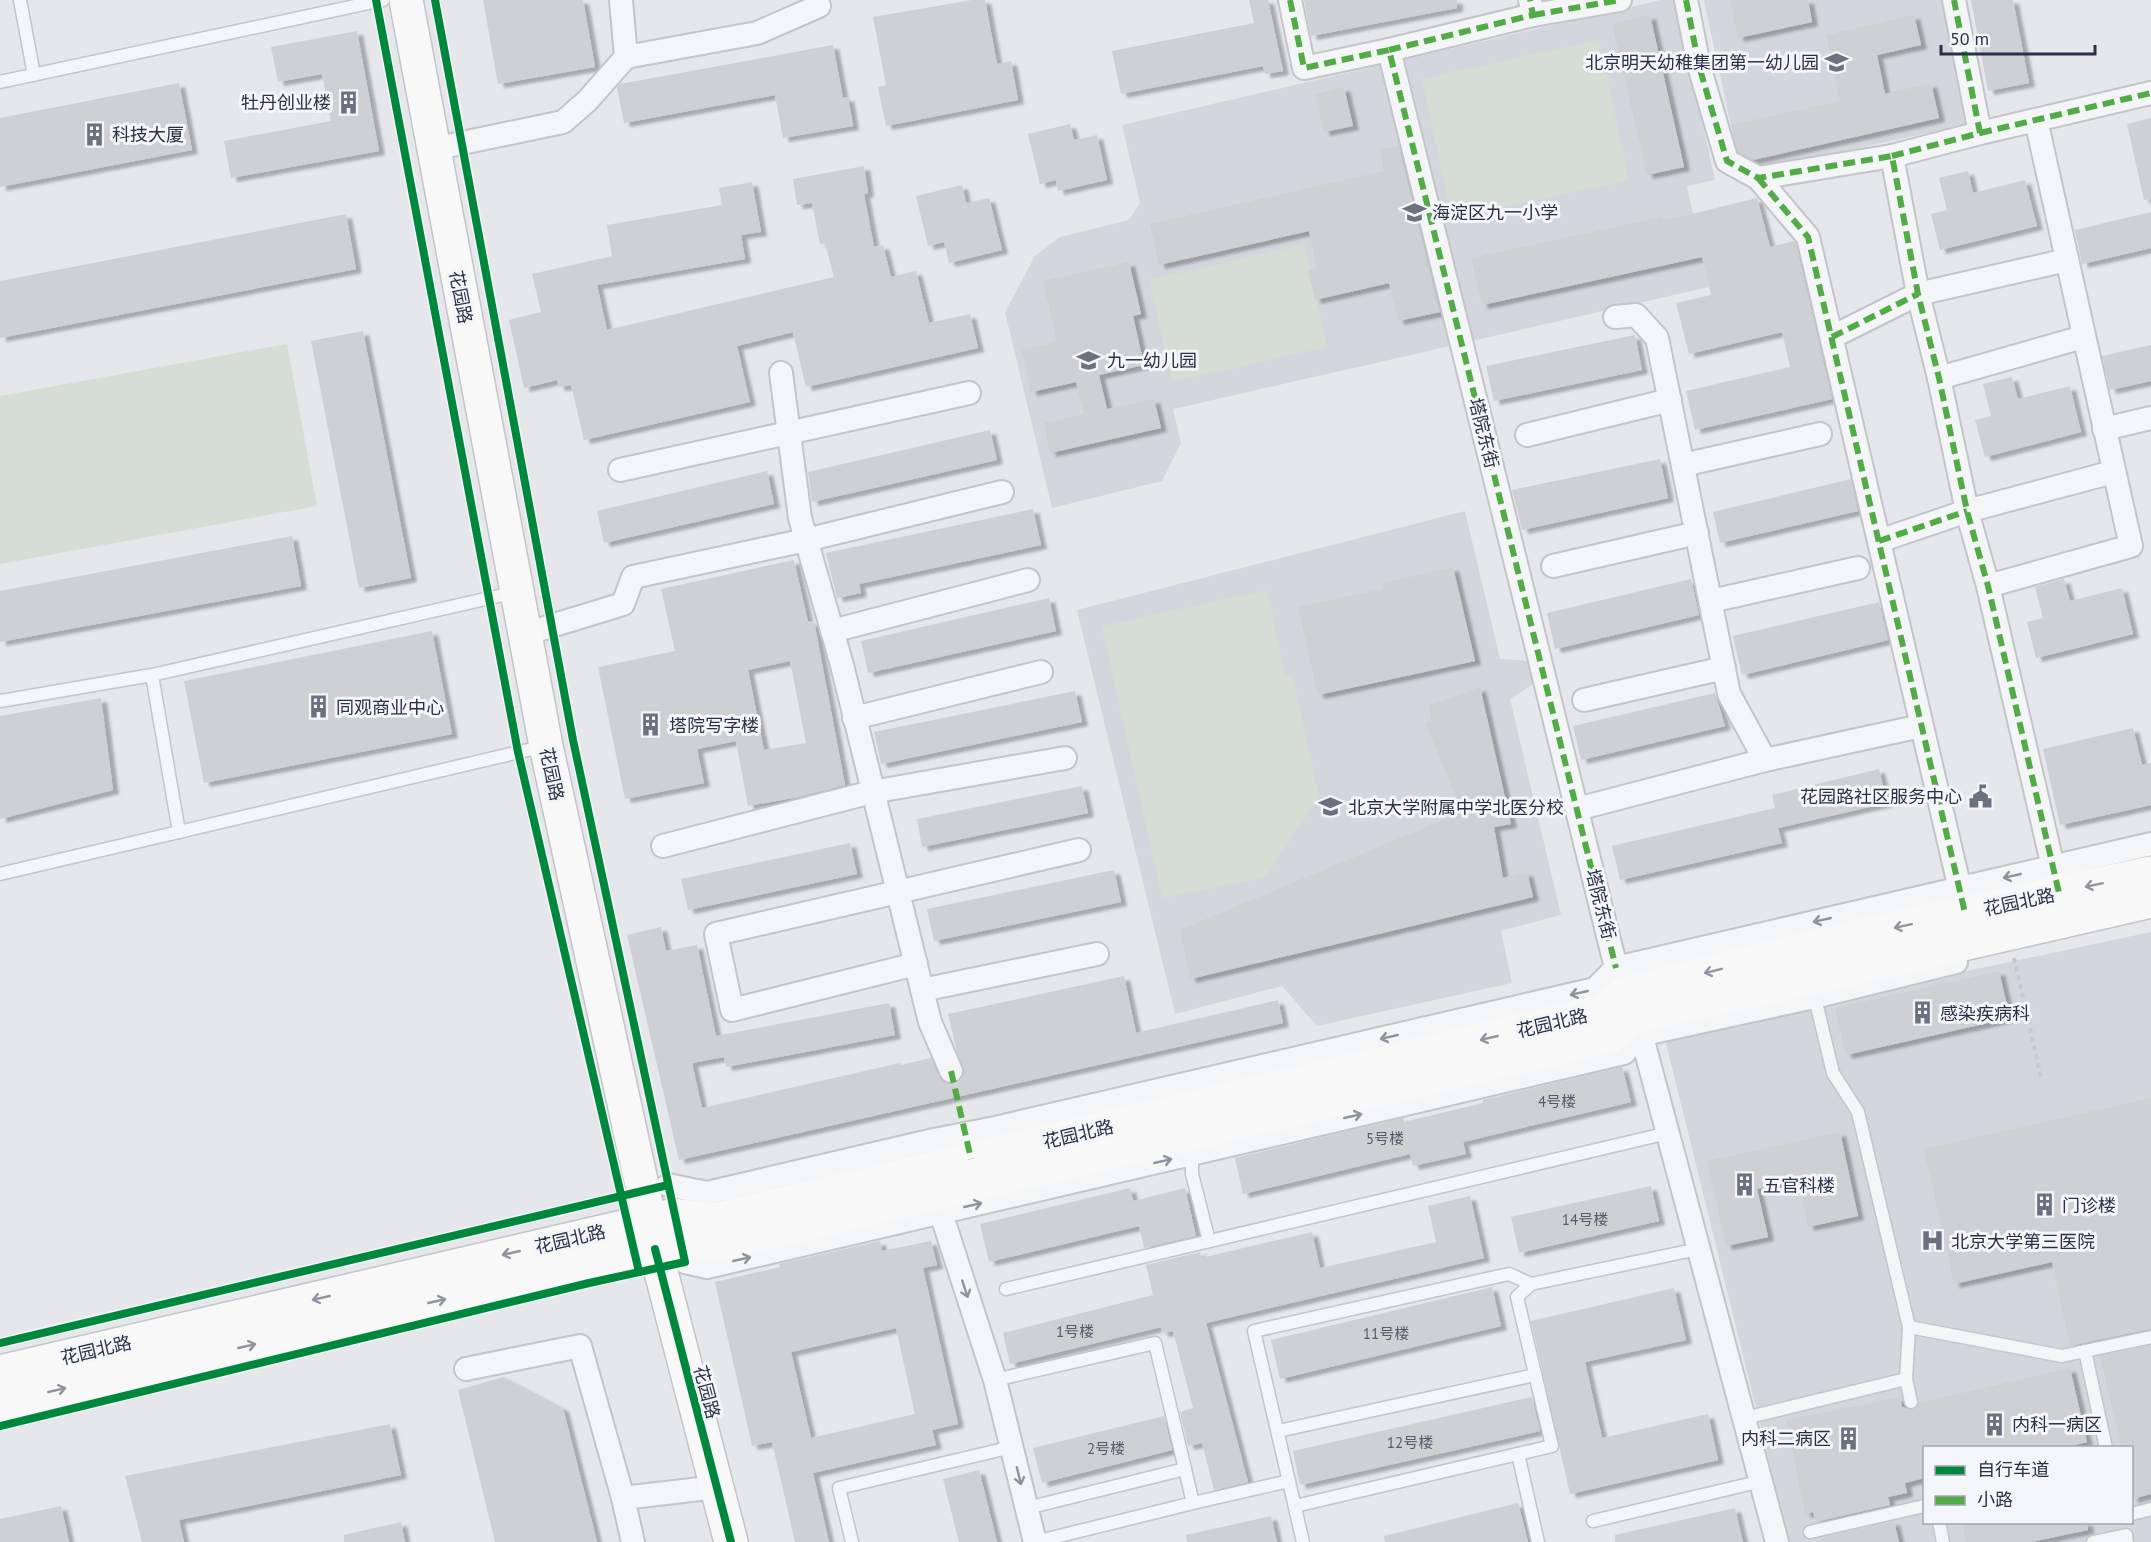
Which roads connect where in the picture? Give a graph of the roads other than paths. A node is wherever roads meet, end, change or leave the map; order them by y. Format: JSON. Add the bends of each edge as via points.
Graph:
{"nodes":[{"id":1,"x":20,"y":0,"type":"edge"},
{"id":2,"x":383,"y":0,"type":"edge"},
{"id":3,"x":406,"y":0,"type":"edge"},
{"id":4,"x":621,"y":0,"type":"edge"},
{"id":5,"x":817,"y":0,"type":"edge"},
{"id":6,"x":1290,"y":0,"type":"edge"},
{"id":7,"x":1620,"y":0,"type":"edge"},
{"id":8,"x":1686,"y":0,"type":"edge"},
{"id":9,"x":1954,"y":0,"type":"edge"},
{"id":10,"x":1532,"y":8,"type":"edge"},
{"id":11,"x":1389,"y":50,"type":"junction"},
{"id":12,"x":626,"y":57,"type":"junction"},
{"id":13,"x":34,"y":75,"type":"junction"},
{"id":14,"x":0,"y":82,"type":"edge"},
{"id":15,"x":2151,"y":93,"type":"edge"},
{"id":16,"x":2036,"y":120,"type":"junction"},
{"id":17,"x":1980,"y":133,"type":"junction"},
{"id":18,"x":433,"y":148,"type":"junction"},
{"id":19,"x":1892,"y":156,"type":"junction"},
{"id":20,"x":1758,"y":178,"type":"junction"},
{"id":21,"x":2067,"y":260,"type":"junction"},
{"id":22,"x":1918,"y":294,"type":"junction"},
{"id":23,"x":1616,"y":317,"type":"dead end"},
{"id":24,"x":1832,"y":337,"type":"junction"},
{"id":25,"x":2083,"y":337,"type":"junction"},
{"id":26,"x":781,"y":373,"type":"dead end"},
{"id":27,"x":1939,"y":378,"type":"junction"},
{"id":28,"x":969,"y":393,"type":"dead end"},
{"id":29,"x":1670,"y":400,"type":"junction"},
{"id":30,"x":2151,"y":418,"type":"edge"},
{"id":31,"x":2104,"y":429,"type":"junction"},
{"id":32,"x":789,"y":433,"type":"junction"},
{"id":33,"x":1820,"y":434,"type":"dead end"},
{"id":34,"x":1527,"y":435,"type":"dead end"},
{"id":35,"x":1683,"y":465,"type":"junction"},
{"id":36,"x":620,"y":470,"type":"dead end"},
{"id":37,"x":2114,"y":472,"type":"junction"},
{"id":38,"x":1002,"y":492,"type":"dead end"},
{"id":39,"x":1967,"y":511,"type":"junction"},
{"id":40,"x":1697,"y":533,"type":"junction"},
{"id":41,"x":806,"y":540,"type":"junction"},
{"id":42,"x":1879,"y":542,"type":"junction"},
{"id":43,"x":2141,"y":544,"type":"edge"},
{"id":44,"x":1553,"y":566,"type":"dead end"},
{"id":45,"x":1857,"y":568,"type":"dead end"},
{"id":46,"x":1028,"y":580,"type":"dead end"},
{"id":47,"x":1988,"y":586,"type":"junction"},
{"id":48,"x":517,"y":592,"type":"junction"},
{"id":49,"x":1711,"y":601,"type":"junction"},
{"id":50,"x":832,"y":631,"type":"junction"},
{"id":51,"x":525,"y":634,"type":"junction"},
{"id":52,"x":1724,"y":668,"type":"junction"},
{"id":53,"x":1041,"y":672,"type":"dead end"},
{"id":54,"x":152,"y":675,"type":"junction"},
{"id":55,"x":1584,"y":700,"type":"dead end"},
{"id":56,"x":0,"y":701,"type":"edge"},
{"id":57,"x":854,"y":718,"type":"junction"},
{"id":58,"x":1921,"y":726,"type":"junction"},
{"id":59,"x":546,"y":746,"type":"junction"},
{"id":60,"x":1065,"y":758,"type":"dead end"},
{"id":61,"x":1765,"y":760,"type":"junction"},
{"id":62,"x":872,"y":792,"type":"junction"},
{"id":63,"x":1577,"y":809,"type":"junction"},
{"id":64,"x":179,"y":832,"type":"junction"},
{"id":65,"x":2151,"y":844,"type":"edge"},
{"id":66,"x":663,"y":846,"type":"dead end"},
{"id":67,"x":1079,"y":850,"type":"dead end"},
{"id":68,"x":2151,"y":873,"type":"edge"},
{"id":69,"x":0,"y":874,"type":"edge"},
{"id":70,"x":2056,"y":880,"type":"junction"},
{"id":71,"x":897,"y":891,"type":"junction"},
{"id":72,"x":1962,"y":901,"type":"junction"},
{"id":73,"x":2151,"y":901,"type":"edge"},
{"id":74,"x":2151,"y":916,"type":"edge"},
{"id":75,"x":1097,"y":954,"type":"dead end"},
{"id":76,"x":916,"y":964,"type":"junction"},
{"id":77,"x":1812,"y":988,"type":"junction"},
{"id":78,"x":922,"y":990,"type":"junction"},
{"id":79,"x":1629,"y":1003,"type":"junction"},
{"id":80,"x":951,"y":1071,"type":"dead end"},
{"id":81,"x":1668,"y":1133,"type":"junction"},
{"id":82,"x":1190,"y":1144,"type":"junction"},
{"id":83,"x":668,"y":1185,"type":"dead end"},
{"id":84,"x":941,"y":1202,"type":"junction"},
{"id":85,"x":652,"y":1235,"type":"junction"},
{"id":86,"x":1209,"y":1240,"type":"junction"},
{"id":87,"x":1698,"y":1249,"type":"junction"},
{"id":88,"x":685,"y":1262,"type":"dead end"},
{"id":89,"x":1531,"y":1284,"type":"junction"},
{"id":90,"x":1006,"y":1289,"type":"dead end"},
{"id":91,"x":1909,"y":1327,"type":"junction"},
{"id":92,"x":2151,"y":1337,"type":"edge"},
{"id":93,"x":2085,"y":1351,"type":"junction"},
{"id":94,"x":466,"y":1369,"type":"dead end"},
{"id":95,"x":0,"y":1372,"type":"edge"},
{"id":96,"x":1535,"y":1375,"type":"junction"},
{"id":97,"x":1906,"y":1379,"type":"junction"},
{"id":98,"x":995,"y":1380,"type":"junction"},
{"id":99,"x":1911,"y":1402,"type":"dead end"},
{"id":100,"x":0,"y":1404,"type":"edge"},
{"id":101,"x":1744,"y":1418,"type":"junction"},
{"id":102,"x":1278,"y":1431,"type":"junction"},
{"id":103,"x":2106,"y":1446,"type":"edge"},
{"id":104,"x":1012,"y":1447,"type":"junction"},
{"id":105,"x":1518,"y":1454,"type":"junction"},
{"id":106,"x":1185,"y":1469,"type":"junction"},
{"id":107,"x":1289,"y":1481,"type":"junction"},
{"id":108,"x":1762,"y":1481,"type":"junction"},
{"id":109,"x":717,"y":1487,"type":"junction"},
{"id":110,"x":623,"y":1498,"type":"junction"},
{"id":111,"x":1193,"y":1503,"type":"junction"},
{"id":112,"x":1295,"y":1506,"type":"junction"},
{"id":113,"x":1923,"y":1506,"type":"edge"},
{"id":114,"x":1027,"y":1508,"type":"junction"},
{"id":115,"x":2151,"y":1509,"type":"edge"},
{"id":116,"x":2133,"y":1514,"type":"edge"},
{"id":117,"x":1593,"y":1521,"type":"dead end"},
{"id":118,"x":1939,"y":1524,"type":"edge"},
{"id":119,"x":1810,"y":1532,"type":"dead end"},
{"id":120,"x":2125,"y":1533,"type":"edge"},
{"id":121,"x":633,"y":1542,"type":"edge"},
{"id":122,"x":731,"y":1542,"type":"edge"},
{"id":123,"x":852,"y":1542,"type":"edge"},
{"id":124,"x":1035,"y":1542,"type":"edge"},
{"id":125,"x":1303,"y":1542,"type":"edge"},
{"id":126,"x":1538,"y":1542,"type":"edge"},
{"id":127,"x":1777,"y":1542,"type":"edge"},
{"id":128,"x":1943,"y":1542,"type":"edge"},
{"id":129,"x":2093,"y":1542,"type":"edge"}],
"edges":[{"from":1,"to":13,"type":"lane"},
{"from":2,"to":13,"type":"lane"},
{"from":3,"to":18,"type":"street","name":"花园路"},
{"from":4,"to":12,"type":"street"},
{"from":5,"to":12,"type":"street","via":[[819,6],[757,33]]},
{"from":6,"to":11,"type":"street","via":[[1304,68]]},
{"from":7,"to":10,"type":"street"},
{"from":8,"to":20,"type":"street","via":[[1699,66],[1727,161]]},
{"from":9,"to":17,"type":"street"},
{"from":10,"to":11,"type":"street"},
{"from":11,"to":63,"type":"street","name":"塔院东街"},
{"from":12,"to":18,"type":"street","via":[[563,122]]},
{"from":13,"to":14,"type":"lane"},
{"from":15,"to":16,"type":"street"},
{"from":16,"to":17,"type":"street"},
{"from":16,"to":21,"type":"street"},
{"from":17,"to":19,"type":"street"},
{"from":18,"to":48,"type":"street","name":"花园路"},
{"from":19,"to":20,"type":"street"},
{"from":19,"to":22,"type":"street"},
{"from":20,"to":24,"type":"street","via":[[1808,237]]},
{"from":21,"to":22,"type":"street"},
{"from":21,"to":25,"type":"street"},
{"from":22,"to":24,"type":"street"},
{"from":22,"to":27,"type":"street"},
{"from":23,"to":29,"type":"street","via":[[1636,315],[1658,338]]},
{"from":24,"to":42,"type":"street"},
{"from":25,"to":27,"type":"street"},
{"from":25,"to":31,"type":"street"},
{"from":26,"to":32,"type":"street"},
{"from":27,"to":39,"type":"street"},
{"from":28,"to":32,"type":"street"},
{"from":29,"to":34,"type":"street"},
{"from":29,"to":35,"type":"street"},
{"from":30,"to":31,"type":"street"},
{"from":31,"to":37,"type":"street"},
{"from":32,"to":36,"type":"street"},
{"from":32,"to":41,"type":"street"},
{"from":33,"to":35,"type":"street"},
{"from":35,"to":40,"type":"street"},
{"from":37,"to":39,"type":"street"},
{"from":37,"to":43,"type":"street"},
{"from":38,"to":41,"type":"street"},
{"from":39,"to":42,"type":"street"},
{"from":39,"to":47,"type":"street"},
{"from":40,"to":44,"type":"street"},
{"from":40,"to":49,"type":"street"},
{"from":41,"to":50,"type":"street"},
{"from":41,"to":51,"type":"street","via":[[633,577],[623,604]]},
{"from":42,"to":58,"type":"street"},
{"from":43,"to":47,"type":"street"},
{"from":45,"to":49,"type":"street"},
{"from":46,"to":50,"type":"street"},
{"from":47,"to":70,"type":"street"},
{"from":48,"to":51,"type":"street","name":"花园路"},
{"from":48,"to":54,"type":"lane"},
{"from":49,"to":52,"type":"street"},
{"from":50,"to":57,"type":"street"},
{"from":51,"to":59,"type":"street","name":"花园路"},
{"from":52,"to":55,"type":"street"},
{"from":52,"to":61,"type":"street","via":[[1730,694]]},
{"from":53,"to":57,"type":"street"},
{"from":54,"to":56,"type":"lane"},
{"from":54,"to":64,"type":"lane"},
{"from":57,"to":62,"type":"street"},
{"from":58,"to":61,"type":"street"},
{"from":58,"to":72,"type":"street"},
{"from":59,"to":64,"type":"lane"},
{"from":59,"to":85,"type":"street","name":"花园路"},
{"from":60,"to":62,"type":"street"},
{"from":61,"to":63,"type":"street"},
{"from":62,"to":66,"type":"street"},
{"from":62,"to":71,"type":"street"},
{"from":63,"to":79,"type":"street","name":"塔院东街"},
{"from":64,"to":69,"type":"lane"},
{"from":65,"to":70,"type":"street"},
{"from":67,"to":71,"type":"street"},
{"from":68,"to":70,"type":"street","name":"花园北路","one_way":true},
{"from":70,"to":72,"type":"street","name":"花园北路","one_way":true},
{"from":71,"to":76,"type":"street"},
{"from":71,"to":76,"type":"street","via":[[716,934],[732,1010]]},
{"from":72,"to":79,"type":"street","name":"花园北路","one_way":true,"via":[[1875,932]]},
{"from":73,"to":77,"type":"street","name":"花园北路"},
{"from":74,"to":77,"type":"street","via":[[2012,949]]},
{"from":75,"to":78,"type":"street"},
{"from":76,"to":78,"type":"street"},
{"from":77,"to":79,"type":"street","name":"花园北路"},
{"from":77,"to":91,"type":"lane","via":[[1833,1073],[1858,1112]]},
{"from":78,"to":80,"type":"street","via":[[930,1022]]},
{"from":79,"to":81,"type":"street","name":"塔院东街"},
{"from":82,"to":79,"type":"street","name":"花园北路","one_way":true,"via":[[1611,1036]]},
{"from":79,"to":83,"type":"street","one_way":true,"via":[[1595,989],[707,1193]]},
{"from":79,"to":85,"type":"street","name":"花园北路","one_way":true,"via":[[735,1215],[712,1220],[674,1215]]},
{"from":81,"to":86,"type":"lane"},
{"from":81,"to":87,"type":"street","name":"塔院东街"},
{"from":84,"to":82,"type":"street","name":"花园北路","one_way":true},
{"from":82,"to":86,"type":"lane","via":[[1191,1174]]},
{"from":84,"to":85,"type":"street","name":"花园北路","via":[[720,1244],[681,1243]]},
{"from":88,"to":84,"type":"street","one_way":true,"via":[[707,1267]]},
{"from":84,"to":98,"type":"street","one_way":true},
{"from":85,"to":95,"type":"street","name":"花园北路","one_way":true},
{"from":100,"to":85,"type":"street","name":"花园北路","one_way":true},
{"from":85,"to":109,"type":"street","name":"花园路"},
{"from":86,"to":90,"type":"lane"},
{"from":87,"to":89,"type":"lane"},
{"from":87,"to":101,"type":"street","name":"塔院东街"},
{"from":89,"to":96,"type":"lane","via":[[1516,1297]]},
{"from":89,"to":102,"type":"lane","via":[[1509,1274],[1254,1331]]},
{"from":91,"to":93,"type":"lane","via":[[2062,1356]]},
{"from":91,"to":97,"type":"lane"},
{"from":92,"to":93,"type":"lane"},
{"from":93,"to":103,"type":"lane"},
{"from":94,"to":110,"type":"street","via":[[580,1346]]},
{"from":96,"to":102,"type":"lane"},
{"from":96,"to":105,"type":"lane","via":[[1552,1446]]},
{"from":97,"to":99,"type":"lane"},
{"from":97,"to":101,"type":"lane"},
{"from":98,"to":104,"type":"street"},
{"from":98,"to":106,"type":"lane","via":[[1155,1343]]},
{"from":101,"to":108,"type":"street","name":"塔院东街"},
{"from":102,"to":107,"type":"lane"},
{"from":104,"to":114,"type":"street","one_way":true},
{"from":104,"to":123,"type":"lane","via":[[839,1488]]},
{"from":105,"to":112,"type":"lane"},
{"from":105,"to":126,"type":"lane"},
{"from":106,"to":111,"type":"lane"},
{"from":106,"to":114,"type":"lane"},
{"from":107,"to":111,"type":"lane"},
{"from":107,"to":112,"type":"lane"},
{"from":108,"to":117,"type":"lane"},
{"from":108,"to":127,"type":"street","name":"塔院东街"},
{"from":109,"to":110,"type":"street"},
{"from":109,"to":122,"type":"street","name":"花园路"},
{"from":110,"to":121,"type":"street"},
{"from":111,"to":124,"type":"lane"},
{"from":112,"to":125,"type":"lane"},
{"from":113,"to":119,"type":"lane"},
{"from":114,"to":124,"type":"street"},
{"from":115,"to":116,"type":"lane"},
{"from":118,"to":128,"type":"lane"},
{"from":120,"to":129,"type":"lane"}]}
